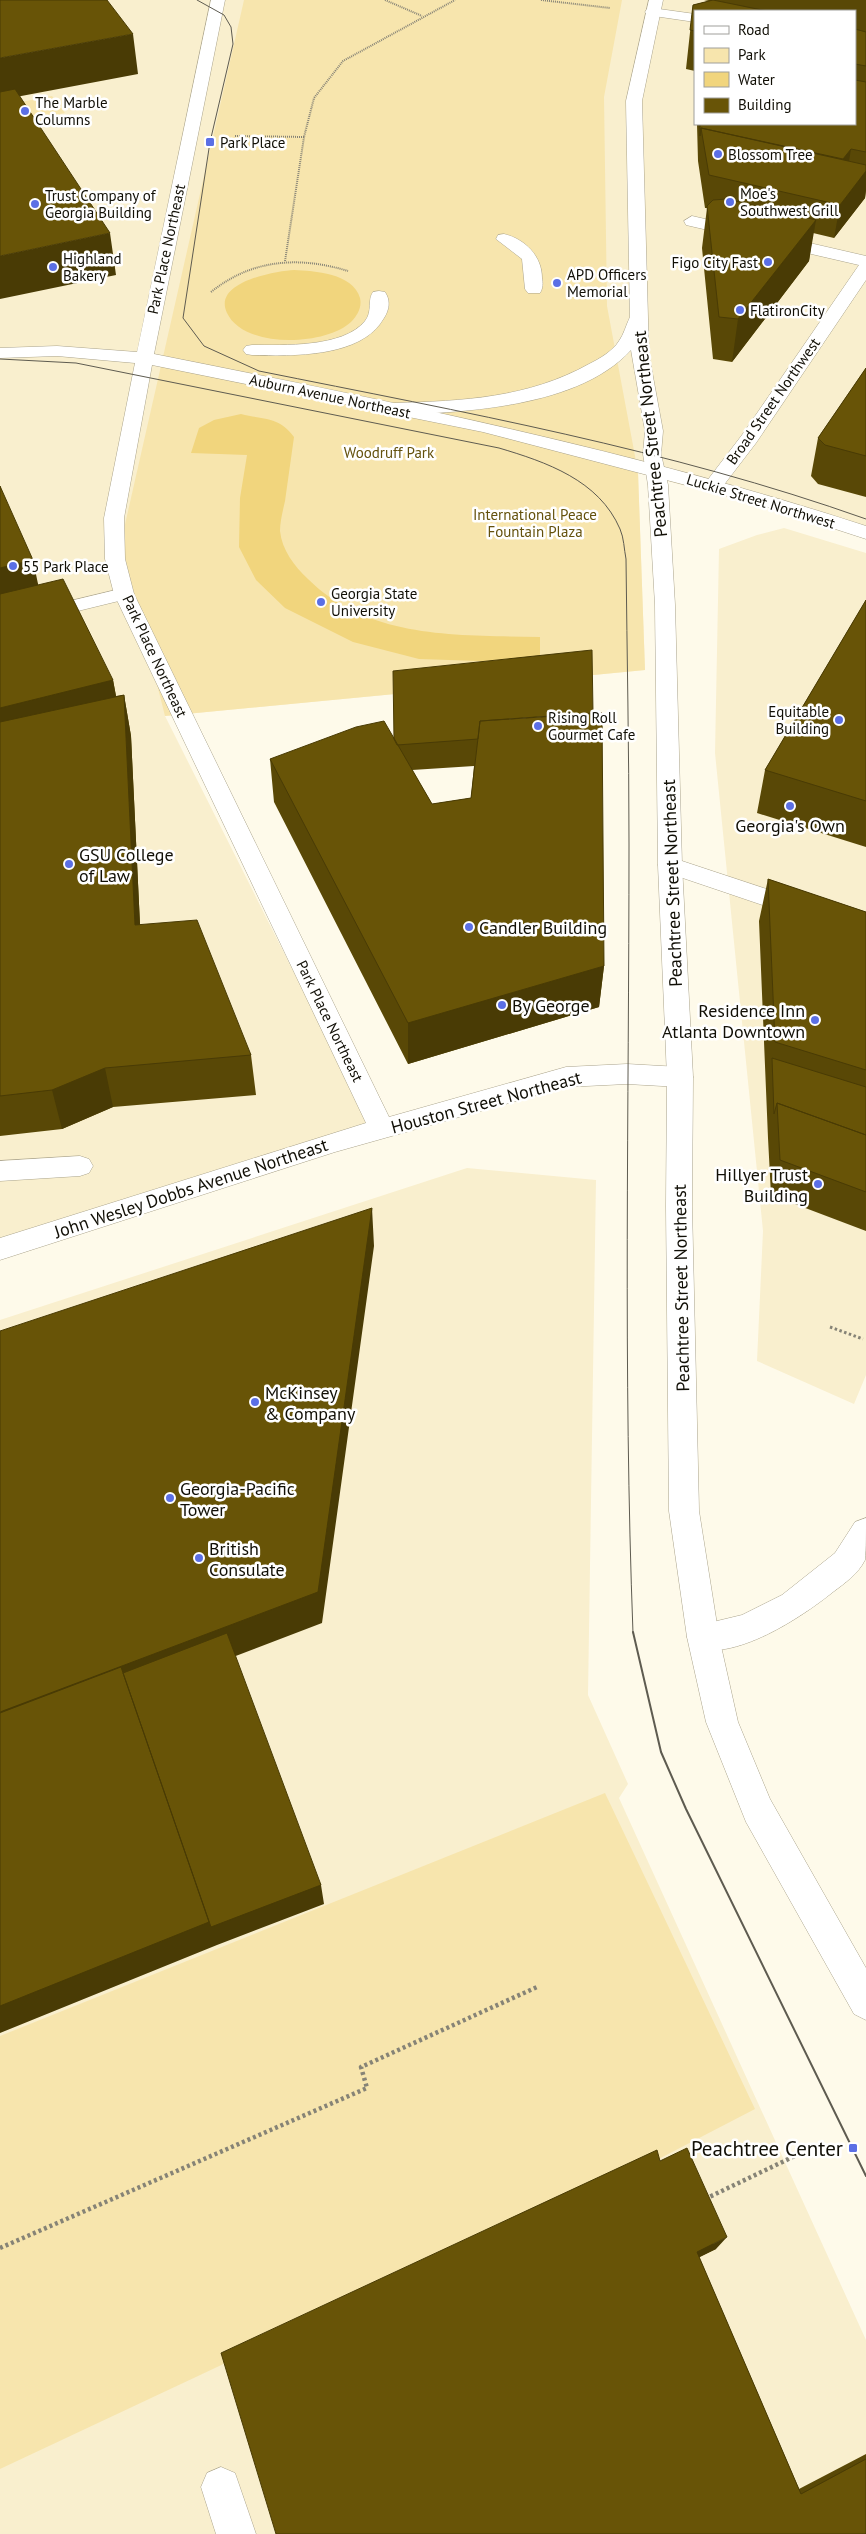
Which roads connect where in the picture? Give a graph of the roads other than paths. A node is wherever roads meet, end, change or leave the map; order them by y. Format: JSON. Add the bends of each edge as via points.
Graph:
{"nodes":[{"id":1,"x":218,"y":0,"type":"edge"},
{"id":2,"x":654,"y":6,"type":"edge"},
{"id":3,"x":694,"y":18,"type":"edge"},
{"id":4,"x":692,"y":221,"type":"dead end"},
{"id":5,"x":504,"y":239,"type":"dead end"},
{"id":6,"x":866,"y":261,"type":"edge"},
{"id":7,"x":866,"y":267,"type":"edge"},
{"id":8,"x":534,"y":289,"type":"dead end"},
{"id":9,"x":379,"y":296,"type":"road end"},
{"id":10,"x":639,"y":316,"type":"junction"},
{"id":11,"x":252,"y":350,"type":"dead end"},
{"id":12,"x":0,"y":352,"type":"edge"},
{"id":13,"x":145,"y":358,"type":"junction"},
{"id":14,"x":394,"y":409,"type":"junction"},
{"id":15,"x":655,"y":470,"type":"junction"},
{"id":16,"x":713,"y":486,"type":"junction"},
{"id":17,"x":866,"y":533,"type":"edge"},
{"id":18,"x":124,"y":594,"type":"junction"},
{"id":19,"x":0,"y":624,"type":"edge"},
{"id":20,"x":670,"y":865,"type":"junction"},
{"id":21,"x":866,"y":930,"type":"edge"},
{"id":22,"x":680,"y":1077,"type":"junction"},
{"id":23,"x":382,"y":1129,"type":"junction"},
{"id":24,"x":80,"y":1166,"type":"dead end"},
{"id":25,"x":0,"y":1171,"type":"edge"},
{"id":26,"x":0,"y":1249,"type":"edge"},
{"id":27,"x":866,"y":1532,"type":"edge"},
{"id":28,"x":703,"y":1637,"type":"junction"},
{"id":29,"x":866,"y":2002,"type":"edge"},
{"id":30,"x":221,"y":2487,"type":"dead end"},
{"id":31,"x":236,"y":2534,"type":"edge"}],
"edges":[{"from":1,"to":13,"type":"street","name":"Park Place Northeast"},
{"from":2,"to":3,"type":"street"},
{"from":2,"to":10,"type":"street","name":"Peachtree Street Northeast","via":[[634,101]]},
{"from":4,"to":6,"type":"street"},
{"from":5,"to":8,"type":"street","via":[[530,255],[534,265]]},
{"from":7,"to":16,"type":"street","name":"Broad Street Northwest","via":[[749,439]]},
{"from":9,"to":11,"type":"street","via":[[380,311],[369,326],[350,339],[324,348]]},
{"from":10,"to":14,"type":"street","via":[[627,343],[610,359],[560,387],[473,405]]},
{"from":10,"to":15,"type":"street","name":"Peachtree Street Northeast","via":[[640,355],[654,431],[652,454]]},
{"from":12,"to":13,"type":"street","name":"Auburn Avenue Northeast","via":[[57,351]]},
{"from":13,"to":14,"type":"street","name":"Auburn Avenue Northeast"},
{"from":13,"to":18,"type":"street","name":"Park Place Northeast","via":[[114,518],[115,559]]},
{"from":14,"to":15,"type":"street","name":"Auburn Avenue Northeast","via":[[484,427]]},
{"from":15,"to":16,"type":"street","name":"Luckie Street Northwest"},
{"from":15,"to":20,"type":"street","name":"Peachtree Street Northeast","via":[[665,605]]},
{"from":16,"to":17,"type":"street","name":"Luckie Street Northwest"},
{"from":18,"to":19,"type":"street"},
{"from":18,"to":23,"type":"street","name":"Park Place Northeast"},
{"from":20,"to":21,"type":"street"},
{"from":20,"to":22,"type":"street","name":"Peachtree Street Northeast"},
{"from":22,"to":23,"type":"street","name":"Houston Street Northeast","via":[[627,1074],[566,1077]]},
{"from":22,"to":28,"type":"street","name":"Peachtree Street Northeast","via":[[684,1510]]},
{"from":23,"to":26,"type":"street","name":"John Wesley Dobbs Avenue Northeast"},
{"from":24,"to":25,"type":"street"},
{"from":27,"to":28,"type":"street","via":[[846,1563],[793,1605],[746,1629]]},
{"from":28,"to":29,"type":"street","name":"Peachtree Street Northeast","via":[[722,1722],[758,1810]]},
{"from":30,"to":31,"type":"street"}]}
